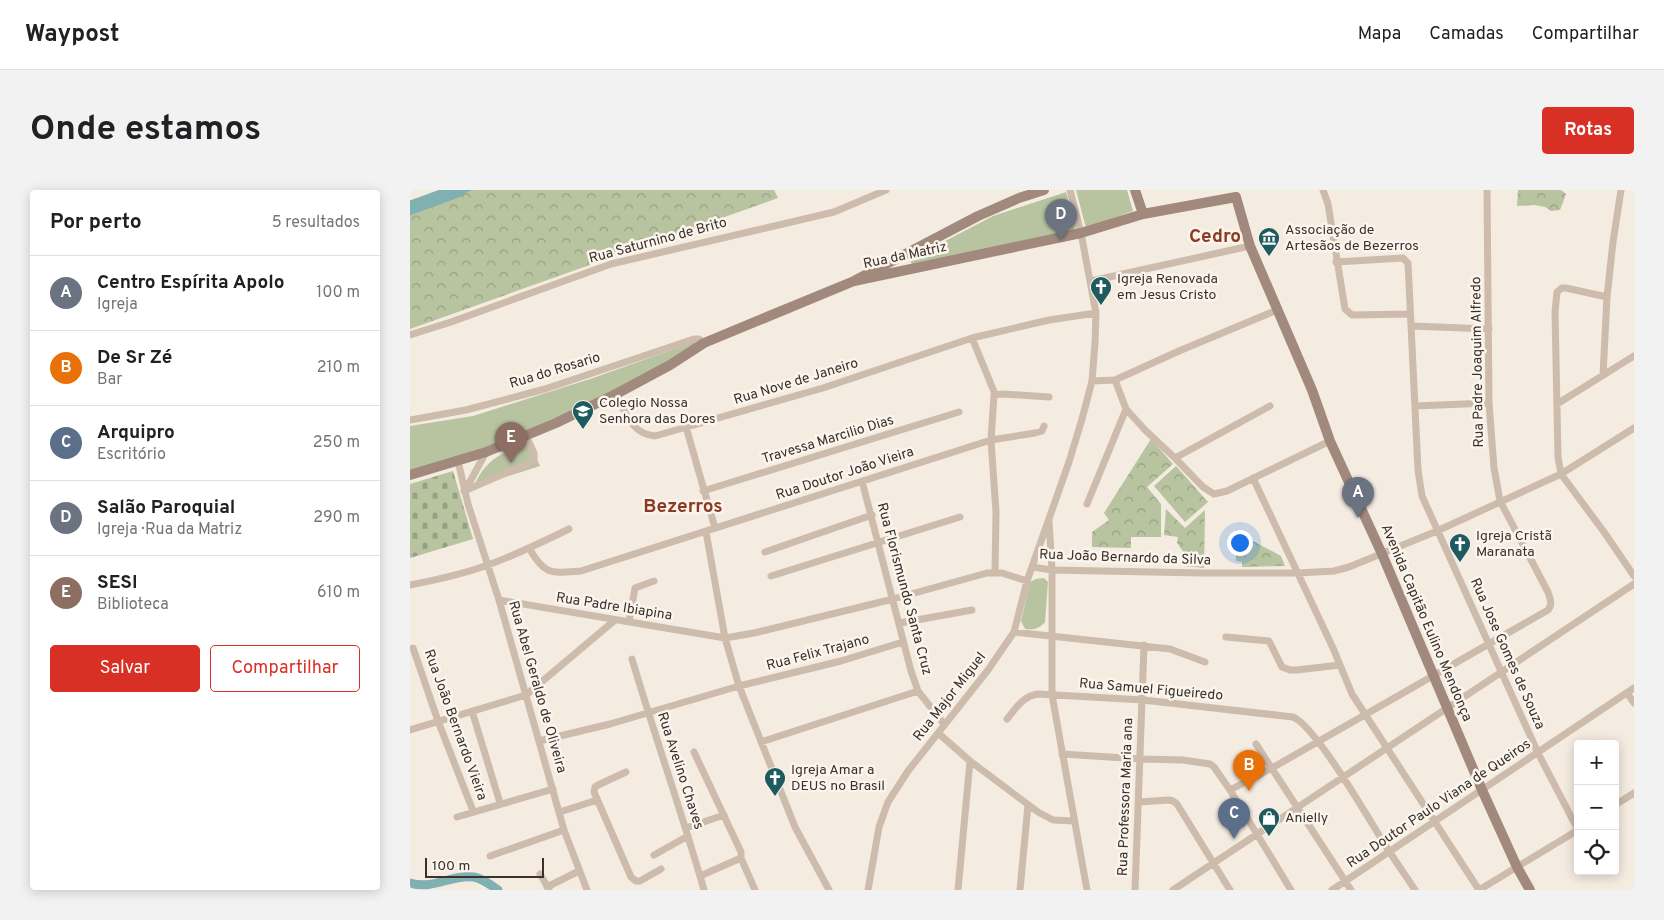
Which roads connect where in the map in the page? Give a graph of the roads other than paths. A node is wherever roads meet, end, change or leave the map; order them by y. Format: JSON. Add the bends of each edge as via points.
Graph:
{"nodes":[{"id":1,"x":886,"y":190,"type":"edge"},
{"id":2,"x":1044,"y":190,"type":"edge"},
{"id":3,"x":1070,"y":190,"type":"edge"},
{"id":4,"x":1135,"y":190,"type":"edge"},
{"id":5,"x":1323,"y":190,"type":"edge"},
{"id":6,"x":1487,"y":190,"type":"edge"},
{"id":7,"x":1622,"y":190,"type":"edge"},
{"id":8,"x":1236,"y":197,"type":"joint"},
{"id":9,"x":1143,"y":214,"type":"junction"},
{"id":10,"x":1081,"y":233,"type":"junction"},
{"id":11,"x":1250,"y":246,"type":"junction"},
{"id":12,"x":1336,"y":262,"type":"junction"},
{"id":13,"x":1091,"y":280,"type":"junction"},
{"id":14,"x":854,"y":281,"type":"junction"},
{"id":15,"x":1607,"y":297,"type":"junction"},
{"id":16,"x":1277,"y":310,"type":"junction"},
{"id":17,"x":1096,"y":313,"type":"junction"},
{"id":18,"x":1410,"y":314,"type":"junction"},
{"id":19,"x":1411,"y":326,"type":"junction"},
{"id":20,"x":1489,"y":329,"type":"junction"},
{"id":21,"x":410,"y":335,"type":"edge"},
{"id":22,"x":972,"y":338,"type":"junction"},
{"id":23,"x":704,"y":343,"type":"junction"},
{"id":24,"x":1634,"y":356,"type":"edge"},
{"id":25,"x":1603,"y":375,"type":"junction"},
{"id":26,"x":1115,"y":380,"type":"junction"},
{"id":27,"x":1092,"y":381,"type":"junction"},
{"id":28,"x":616,"y":394,"type":"junction"},
{"id":29,"x":995,"y":394,"type":"junction"},
{"id":30,"x":1049,"y":397,"type":"dead end"},
{"id":31,"x":1489,"y":403,"type":"junction"},
{"id":32,"x":1557,"y":404,"type":"junction"},
{"id":33,"x":1270,"y":406,"type":"dead end"},
{"id":34,"x":1415,"y":406,"type":"junction"},
{"id":35,"x":1126,"y":409,"type":"junction"},
{"id":36,"x":959,"y":412,"type":"dead end"},
{"id":37,"x":410,"y":420,"type":"edge"},
{"id":38,"x":1044,"y":426,"type":"dead end"},
{"id":39,"x":686,"y":427,"type":"junction"},
{"id":40,"x":1634,"y":428,"type":"edge"},
{"id":41,"x":526,"y":436,"type":"junction"},
{"id":42,"x":991,"y":440,"type":"junction"},
{"id":43,"x":1330,"y":441,"type":"junction"},
{"id":44,"x":486,"y":452,"type":"junction"},
{"id":45,"x":1175,"y":458,"type":"junction"},
{"id":46,"x":458,"y":461,"type":"junction"},
{"id":47,"x":1561,"y":474,"type":"junction"},
{"id":48,"x":410,"y":475,"type":"edge"},
{"id":49,"x":1253,"y":478,"type":"junction"},
{"id":50,"x":862,"y":481,"type":"junction"},
{"id":51,"x":464,"y":491,"type":"junction"},
{"id":52,"x":703,"y":491,"type":"junction"},
{"id":53,"x":1500,"y":501,"type":"junction"},
{"id":54,"x":1087,"y":504,"type":"dead end"},
{"id":55,"x":872,"y":515,"type":"junction"},
{"id":56,"x":1049,"y":516,"type":"junction"},
{"id":57,"x":960,"y":518,"type":"dead end"},
{"id":58,"x":715,"y":528,"type":"junction"},
{"id":59,"x":568,"y":529,"type":"dead end"},
{"id":60,"x":1437,"y":531,"type":"junction"},
{"id":61,"x":706,"y":532,"type":"junction"},
{"id":62,"x":879,"y":542,"type":"junction"},
{"id":63,"x":529,"y":548,"type":"junction"},
{"id":64,"x":765,"y":552,"type":"dead end"},
{"id":65,"x":1382,"y":554,"type":"junction"},
{"id":66,"x":488,"y":566,"type":"junction"},
{"id":67,"x":1032,"y":567,"type":"junction"},
{"id":68,"x":1052,"y":570,"type":"junction"},
{"id":69,"x":995,"y":572,"type":"junction"},
{"id":70,"x":1297,"y":572,"type":"junction"},
{"id":71,"x":771,"y":576,"type":"dead end"},
{"id":72,"x":1634,"y":576,"type":"edge"},
{"id":73,"x":654,"y":581,"type":"dead end"},
{"id":74,"x":1026,"y":581,"type":"junction"},
{"id":75,"x":1634,"y":584,"type":"edge"},
{"id":76,"x":410,"y":585,"type":"edge"},
{"id":77,"x":894,"y":599,"type":"junction"},
{"id":78,"x":499,"y":600,"type":"junction"},
{"id":79,"x":972,"y":610,"type":"dead end"},
{"id":80,"x":615,"y":620,"type":"junction"},
{"id":81,"x":629,"y":622,"type":"junction"},
{"id":82,"x":900,"y":623,"type":"junction"},
{"id":83,"x":1014,"y":632,"type":"junction"},
{"id":84,"x":1052,"y":637,"type":"junction"},
{"id":85,"x":1226,"y":637,"type":"dead end"},
{"id":86,"x":725,"y":638,"type":"junction"},
{"id":87,"x":903,"y":642,"type":"junction"},
{"id":88,"x":1144,"y":645,"type":"junction"},
{"id":89,"x":1489,"y":645,"type":"junction"},
{"id":90,"x":413,"y":648,"type":"dead end"},
{"id":91,"x":632,"y":659,"type":"dead end"},
{"id":92,"x":1206,"y":662,"type":"dead end"},
{"id":93,"x":1340,"y":665,"type":"junction"},
{"id":94,"x":1502,"y":673,"type":"junction"},
{"id":95,"x":1434,"y":676,"type":"junction"},
{"id":96,"x":739,"y":686,"type":"junction"},
{"id":97,"x":1634,"y":688,"type":"edge"},
{"id":98,"x":918,"y":691,"type":"junction"},
{"id":99,"x":1627,"y":693,"type":"junction"},
{"id":100,"x":526,"y":695,"type":"junction"},
{"id":101,"x":1052,"y":696,"type":"junction"},
{"id":102,"x":1143,"y":700,"type":"junction"},
{"id":103,"x":1634,"y":703,"type":"edge"},
{"id":104,"x":1448,"y":708,"type":"junction"},
{"id":105,"x":472,"y":711,"type":"junction"},
{"id":106,"x":648,"y":713,"type":"junction"},
{"id":107,"x":1364,"y":716,"type":"junction"},
{"id":108,"x":1007,"y":719,"type":"dead end"},
{"id":109,"x":438,"y":721,"type":"junction"},
{"id":110,"x":944,"y":724,"type":"junction"},
{"id":111,"x":410,"y":730,"type":"edge"},
{"id":112,"x":938,"y":733,"type":"junction"},
{"id":113,"x":539,"y":741,"type":"junction"},
{"id":114,"x":1318,"y":741,"type":"junction"},
{"id":115,"x":761,"y":742,"type":"junction"},
{"id":116,"x":1256,"y":744,"type":"dead end"},
{"id":117,"x":1388,"y":748,"type":"junction"},
{"id":118,"x":694,"y":752,"type":"dead end"},
{"id":119,"x":1538,"y":752,"type":"junction"},
{"id":120,"x":1062,"y":754,"type":"junction"},
{"id":121,"x":1140,"y":759,"type":"junction"},
{"id":122,"x":970,"y":761,"type":"junction"},
{"id":123,"x":1272,"y":768,"type":"junction"},
{"id":124,"x":626,"y":772,"type":"dead end"},
{"id":125,"x":1343,"y":778,"type":"junction"},
{"id":126,"x":553,"y":789,"type":"junction"},
{"id":127,"x":1230,"y":790,"type":"junction"},
{"id":128,"x":1482,"y":790,"type":"junction"},
{"id":129,"x":1634,"y":792,"type":"edge"},
{"id":130,"x":597,"y":800,"type":"junction"},
{"id":131,"x":1139,"y":802,"type":"junction"},
{"id":132,"x":1619,"y":802,"type":"edge"},
{"id":133,"x":500,"y":803,"type":"junction"},
{"id":134,"x":1028,"y":805,"type":"junction"},
{"id":135,"x":1297,"y":808,"type":"junction"},
{"id":136,"x":473,"y":811,"type":"junction"},
{"id":137,"x":560,"y":812,"type":"junction"},
{"id":138,"x":724,"y":815,"type":"junction"},
{"id":139,"x":457,"y":817,"type":"dead end"},
{"id":140,"x":1074,"y":821,"type":"junction"},
{"id":141,"x":1433,"y":821,"type":"junction"},
{"id":142,"x":1574,"y":822,"type":"edge"},
{"id":143,"x":686,"y":828,"type":"junction"},
{"id":144,"x":564,"y":830,"type":"junction"},
{"id":145,"x":1574,"y":832,"type":"edge"},
{"id":146,"x":1258,"y":834,"type":"junction"},
{"id":147,"x":688,"y":836,"type":"junction"},
{"id":148,"x":1390,"y":852,"type":"junction"},
{"id":149,"x":654,"y":855,"type":"dead end"},
{"id":150,"x":490,"y":856,"type":"dead end"},
{"id":151,"x":741,"y":858,"type":"junction"},
{"id":152,"x":1214,"y":863,"type":"junction"},
{"id":153,"x":1517,"y":867,"type":"junction"},
{"id":154,"x":661,"y":869,"type":"dead end"},
{"id":155,"x":579,"y":871,"type":"junction"},
{"id":156,"x":540,"y":874,"type":"dead end"},
{"id":157,"x":700,"y":876,"type":"junction"},
{"id":158,"x":1345,"y":881,"type":"junction"},
{"id":159,"x":703,"y":887,"type":"edge"},
{"id":160,"x":548,"y":888,"type":"edge"},
{"id":161,"x":1174,"y":889,"type":"edge"},
{"id":162,"x":587,"y":890,"type":"edge"},
{"id":163,"x":695,"y":890,"type":"edge"},
{"id":164,"x":755,"y":890,"type":"edge"},
{"id":165,"x":829,"y":890,"type":"edge"},
{"id":166,"x":868,"y":890,"type":"edge"},
{"id":167,"x":958,"y":890,"type":"edge"},
{"id":168,"x":1020,"y":890,"type":"edge"},
{"id":169,"x":1087,"y":890,"type":"edge"},
{"id":170,"x":1135,"y":890,"type":"edge"},
{"id":171,"x":1230,"y":890,"type":"edge"},
{"id":172,"x":1291,"y":890,"type":"edge"},
{"id":173,"x":1332,"y":890,"type":"edge"},
{"id":174,"x":1351,"y":890,"type":"edge"},
{"id":175,"x":1415,"y":890,"type":"edge"},
{"id":176,"x":1479,"y":890,"type":"edge"},
{"id":177,"x":1530,"y":890,"type":"edge"}],
"edges":[{"from":1,"to":21,"type":"street","name":"Rua Saturnino de Brito","via":[[834,212],[611,264]]},
{"from":2,"to":14,"type":"main road","name":"Rua da Matriz","via":[[978,216]]},
{"from":3,"to":10,"type":"street","name":"Rua Major Miguel"},
{"from":4,"to":9,"type":"main road"},
{"from":5,"to":12,"type":"street"},
{"from":6,"to":20,"type":"street","name":"Rua Padre Joaquim Alfredo"},
{"from":7,"to":15,"type":"street","via":[[1612,242]]},
{"from":8,"to":9,"type":"main road","name":"Rua da Matriz"},
{"from":8,"to":11,"type":"main road","name":"Avenida Capitão Eulino Mendonça"},
{"from":9,"to":10,"type":"main road","name":"Rua da Matriz"},
{"from":10,"to":13,"type":"street","name":"Rua Major Miguel"},
{"from":10,"to":14,"type":"main road","name":"Rua da Matriz"},
{"from":11,"to":13,"type":"street"},
{"from":11,"to":16,"type":"main road","name":"Avenida Capitão Eulino Mendonça"},
{"from":12,"to":18,"type":"street","via":[[1343,306],[1349,313]]},
{"from":12,"to":18,"type":"street","name":"Rua Jose Gomes de Souza","via":[[1403,258],[1410,271]]},
{"from":13,"to":17,"type":"street","name":"Rua Major Miguel"},
{"from":14,"to":23,"type":"main road"},
{"from":15,"to":25,"type":"street"},
{"from":15,"to":32,"type":"street","via":[[1571,288],[1557,292]]},
{"from":16,"to":26,"type":"street"},
{"from":16,"to":43,"type":"main road","name":"Avenida Capitão Eulino Mendonça"},
{"from":17,"to":22,"type":"street","name":"Rua Nove de Janeiro"},
{"from":17,"to":27,"type":"street","name":"Rua Major Miguel"},
{"from":18,"to":19,"type":"street","name":"Rua Jose Gomes de Souza"},
{"from":19,"to":20,"type":"street"},
{"from":19,"to":34,"type":"street","name":"Rua Jose Gomes de Souza"},
{"from":20,"to":31,"type":"street","name":"Rua Padre Joaquim Alfredo"},
{"from":22,"to":29,"type":"street"},
{"from":22,"to":39,"type":"street","name":"Rua Nove de Janeiro","via":[[823,388]]},
{"from":23,"to":28,"type":"main road"},
{"from":23,"to":37,"type":"street","name":"Rua do Rosario","via":[[694,339],[545,389],[466,410]]},
{"from":24,"to":25,"type":"street"},
{"from":25,"to":32,"type":"street"},
{"from":26,"to":27,"type":"street"},
{"from":26,"to":35,"type":"street"},
{"from":27,"to":56,"type":"street","name":"Rua Major Miguel","via":[[1069,462]]},
{"from":28,"to":39,"type":"street","name":"Rua Nove de Janeiro","via":[[635,429],[647,435]]},
{"from":28,"to":41,"type":"main road"},
{"from":29,"to":30,"type":"street"},
{"from":29,"to":42,"type":"street"},
{"from":31,"to":34,"type":"street"},
{"from":31,"to":53,"type":"street","name":"Rua Padre Joaquim Alfredo"},
{"from":32,"to":47,"type":"street"},
{"from":33,"to":45,"type":"street"},
{"from":34,"to":60,"type":"street","name":"Rua Jose Gomes de Souza","via":[[1419,484]]},
{"from":35,"to":45,"type":"street"},
{"from":35,"to":54,"type":"street"},
{"from":36,"to":52,"type":"street","name":"Travessa Marcilio Dias"},
{"from":38,"to":42,"type":"street","name":"Rua Doutor João Vieira","via":[[1042,431],[1035,433]]},
{"from":39,"to":52,"type":"street"},
{"from":40,"to":47,"type":"street","name":"Rua João Bernardo da Silva"},
{"from":41,"to":44,"type":"main road"},
{"from":41,"to":51,"type":"street","via":[[534,461]]},
{"from":42,"to":50,"type":"street","name":"Rua Doutor João Vieira"},
{"from":42,"to":69,"type":"street","via":[[996,512]]},
{"from":43,"to":49,"type":"street"},
{"from":43,"to":65,"type":"main road","name":"Avenida Capitão Eulino Mendonça"},
{"from":44,"to":46,"type":"main road"},
{"from":44,"to":51,"type":"street"},
{"from":45,"to":49,"type":"street","via":[[1214,494]]},
{"from":46,"to":48,"type":"main road"},
{"from":46,"to":51,"type":"street","name":"Rua Abel Geraldo de Oliveira"},
{"from":47,"to":53,"type":"street","name":"Rua João Bernardo da Silva"},
{"from":47,"to":72,"type":"street"},
{"from":49,"to":70,"type":"street"},
{"from":50,"to":55,"type":"street","name":"Rua Florismundo Santa Cruz"},
{"from":50,"to":58,"type":"street","name":"Rua Doutor João Vieira"},
{"from":51,"to":66,"type":"street","name":"Rua Abel Geraldo de Oliveira"},
{"from":52,"to":58,"type":"street"},
{"from":53,"to":60,"type":"street","name":"Rua João Bernardo da Silva"},
{"from":53,"to":89,"type":"street","name":"Rua Padre Joaquim Alfredo","via":[[1548,592],[1551,607]]},
{"from":55,"to":62,"type":"street","name":"Rua Florismundo Santa Cruz"},
{"from":55,"to":64,"type":"street"},
{"from":56,"to":67,"type":"street","name":"Rua Major Miguel"},
{"from":56,"to":68,"type":"street"},
{"from":57,"to":62,"type":"street"},
{"from":58,"to":61,"type":"street","name":"Rua Doutor João Vieira"},
{"from":59,"to":63,"type":"street"},
{"from":60,"to":65,"type":"street","name":"Rua João Bernardo da Silva"},
{"from":60,"to":89,"type":"street","name":"Rua Jose Gomes de Souza"},
{"from":61,"to":63,"type":"street","name":"Rua Doutor João Vieira","via":[[580,571],[558,573],[541,567]]},
{"from":61,"to":86,"type":"street"},
{"from":62,"to":71,"type":"street"},
{"from":62,"to":77,"type":"street","name":"Rua Florismundo Santa Cruz"},
{"from":63,"to":66,"type":"street"},
{"from":65,"to":70,"type":"street","name":"Rua João Bernardo da Silva","via":[[1334,571]]},
{"from":65,"to":95,"type":"main road","name":"Avenida Capitão Eulino Mendonça"},
{"from":66,"to":76,"type":"street"},
{"from":66,"to":78,"type":"street","name":"Rua Abel Geraldo de Oliveira"},
{"from":67,"to":68,"type":"street","name":"Rua João Bernardo da Silva"},
{"from":67,"to":74,"type":"street","name":"Rua Major Miguel"},
{"from":68,"to":70,"type":"street","name":"Rua João Bernardo da Silva"},
{"from":68,"to":84,"type":"street"},
{"from":69,"to":74,"type":"street"},
{"from":69,"to":77,"type":"street"},
{"from":70,"to":93,"type":"street"},
{"from":73,"to":81,"type":"street","via":[[635,588]]},
{"from":74,"to":83,"type":"street","name":"Rua Major Miguel"},
{"from":75,"to":94,"type":"street"},
{"from":77,"to":82,"type":"street","name":"Rua Florismundo Santa Cruz"},
{"from":77,"to":86,"type":"street"},
{"from":78,"to":80,"type":"street","name":"Rua Padre Ibiapina"},
{"from":78,"to":100,"type":"street","name":"Rua Abel Geraldo de Oliveira"},
{"from":79,"to":82,"type":"street"},
{"from":80,"to":81,"type":"street","name":"Rua Padre Ibiapina"},
{"from":80,"to":100,"type":"street"},
{"from":81,"to":86,"type":"street","name":"Rua Padre Ibiapina"},
{"from":82,"to":87,"type":"street","name":"Rua Florismundo Santa Cruz"},
{"from":83,"to":84,"type":"street"},
{"from":83,"to":110,"type":"street","name":"Rua Major Miguel"},
{"from":84,"to":88,"type":"street"},
{"from":84,"to":101,"type":"street"},
{"from":85,"to":93,"type":"street","via":[[1269,641],[1282,667],[1290,670]]},
{"from":86,"to":96,"type":"street"},
{"from":87,"to":96,"type":"street","name":"Rua Felix Trajano"},
{"from":87,"to":98,"type":"street","name":"Rua Florismundo Santa Cruz"},
{"from":88,"to":92,"type":"street","via":[[1170,649]]},
{"from":88,"to":102,"type":"street","name":"Rua Professora Maria ana"},
{"from":89,"to":94,"type":"street","name":"Rua Jose Gomes de Souza"},
{"from":89,"to":95,"type":"street"},
{"from":90,"to":109,"type":"street","name":"Rua João Bernardo Vieira"},
{"from":91,"to":106,"type":"street","name":"Rua Avelino Chaves"},
{"from":93,"to":107,"type":"street"},
{"from":94,"to":104,"type":"street"},
{"from":94,"to":119,"type":"street","name":"Rua Jose Gomes de Souza"},
{"from":95,"to":104,"type":"main road","name":"Avenida Capitão Eulino Mendonça"},
{"from":95,"to":107,"type":"street"},
{"from":96,"to":106,"type":"street","name":"Rua Felix Trajano"},
{"from":96,"to":115,"type":"street"},
{"from":97,"to":99,"type":"street","name":"Rua Doutor Paulo Viana de Queiros"},
{"from":98,"to":110,"type":"street","name":"Rua Florismundo Santa Cruz"},
{"from":98,"to":115,"type":"street"},
{"from":99,"to":103,"type":"street"},
{"from":99,"to":119,"type":"street","name":"Rua Doutor Paulo Viana de Queiros"},
{"from":100,"to":105,"type":"street"},
{"from":100,"to":113,"type":"street","name":"Rua Abel Geraldo de Oliveira"},
{"from":101,"to":102,"type":"street","name":"Rua Samuel Figueiredo"},
{"from":101,"to":108,"type":"street","name":"Rua Samuel Figueiredo","via":[[1030,695]]},
{"from":101,"to":120,"type":"street"},
{"from":102,"to":114,"type":"street","name":"Rua Samuel Figueiredo","via":[[1293,716]]},
{"from":102,"to":121,"type":"street","name":"Rua Professora Maria ana"},
{"from":104,"to":117,"type":"street"},
{"from":104,"to":128,"type":"main road","name":"Avenida Capitão Eulino Mendonça"},
{"from":105,"to":109,"type":"street"},
{"from":105,"to":133,"type":"street"},
{"from":106,"to":113,"type":"street","name":"Rua Felix Trajano"},
{"from":106,"to":143,"type":"street","name":"Rua Avelino Chaves"},
{"from":107,"to":114,"type":"street"},
{"from":107,"to":117,"type":"street"},
{"from":109,"to":111,"type":"street"},
{"from":109,"to":136,"type":"street","name":"Rua João Bernardo Vieira"},
{"from":110,"to":112,"type":"street","name":"Rua Major Miguel"},
{"from":112,"to":122,"type":"street"},
{"from":112,"to":166,"type":"street","name":"Rua Major Miguel","via":[[888,802],[879,827]]},
{"from":113,"to":126,"type":"street","name":"Rua Abel Geraldo de Oliveira"},
{"from":114,"to":123,"type":"street"},
{"from":114,"to":125,"type":"street"},
{"from":115,"to":165,"type":"street","via":[[795,827]]},
{"from":116,"to":123,"type":"street"},
{"from":117,"to":125,"type":"street"},
{"from":117,"to":141,"type":"street"},
{"from":118,"to":138,"type":"street"},
{"from":119,"to":128,"type":"street","name":"Rua Doutor Paulo Viana de Queiros"},
{"from":119,"to":142,"type":"street","name":"Rua Jose Gomes de Souza"},
{"from":120,"to":121,"type":"street"},
{"from":120,"to":140,"type":"street"},
{"from":121,"to":127,"type":"street","via":[[1210,764]]},
{"from":121,"to":131,"type":"street","name":"Rua Professora Maria ana"},
{"from":122,"to":134,"type":"street"},
{"from":122,"to":167,"type":"street"},
{"from":123,"to":127,"type":"street"},
{"from":123,"to":135,"type":"street"},
{"from":124,"to":130,"type":"street","via":[[595,787]]},
{"from":125,"to":135,"type":"street"},
{"from":125,"to":148,"type":"street"},
{"from":126,"to":133,"type":"street"},
{"from":126,"to":137,"type":"street","name":"Rua Abel Geraldo de Oliveira"},
{"from":127,"to":146,"type":"street"},
{"from":128,"to":141,"type":"street","name":"Rua Doutor Paulo Viana de Queiros"},
{"from":128,"to":153,"type":"main road","name":"Avenida Capitão Eulino Mendonça"},
{"from":129,"to":132,"type":"street"},
{"from":130,"to":137,"type":"street"},
{"from":130,"to":154,"type":"street","via":[[631,876],[640,881]]},
{"from":131,"to":152,"type":"street","via":[[1173,801]]},
{"from":131,"to":170,"type":"street","name":"Rua Professora Maria ana"},
{"from":133,"to":136,"type":"street"},
{"from":134,"to":140,"type":"street","via":[[1054,820]]},
{"from":134,"to":168,"type":"street"},
{"from":135,"to":146,"type":"street"},
{"from":135,"to":158,"type":"street"},
{"from":136,"to":139,"type":"street"},
{"from":137,"to":144,"type":"street","name":"Rua Abel Geraldo de Oliveira"},
{"from":138,"to":143,"type":"street"},
{"from":138,"to":151,"type":"street"},
{"from":140,"to":169,"type":"street"},
{"from":141,"to":148,"type":"street","name":"Rua Doutor Paulo Viana de Queiros"},
{"from":141,"to":176,"type":"street"},
{"from":143,"to":147,"type":"street","name":"Rua Avelino Chaves"},
{"from":144,"to":150,"type":"street"},
{"from":144,"to":155,"type":"street","name":"Rua Abel Geraldo de Oliveira"},
{"from":145,"to":153,"type":"street"},
{"from":146,"to":152,"type":"street"},
{"from":146,"to":172,"type":"street"},
{"from":147,"to":149,"type":"street"},
{"from":147,"to":157,"type":"street","name":"Rua Avelino Chaves"},
{"from":148,"to":158,"type":"street","name":"Rua Doutor Paulo Viana de Queiros"},
{"from":148,"to":175,"type":"street"},
{"from":151,"to":157,"type":"street"},
{"from":151,"to":164,"type":"street"},
{"from":152,"to":161,"type":"street"},
{"from":152,"to":171,"type":"street"},
{"from":153,"to":176,"type":"street"},
{"from":153,"to":177,"type":"main road","name":"Avenida Capitão Eulino Mendonça"},
{"from":155,"to":160,"type":"street"},
{"from":155,"to":162,"type":"street","name":"Rua Abel Geraldo de Oliveira"},
{"from":156,"to":160,"type":"street"},
{"from":157,"to":159,"type":"street","name":"Rua Avelino Chaves"},
{"from":158,"to":173,"type":"street","name":"Rua Doutor Paulo Viana de Queiros"},
{"from":158,"to":174,"type":"street"},
{"from":159,"to":163,"type":"street"}]}
